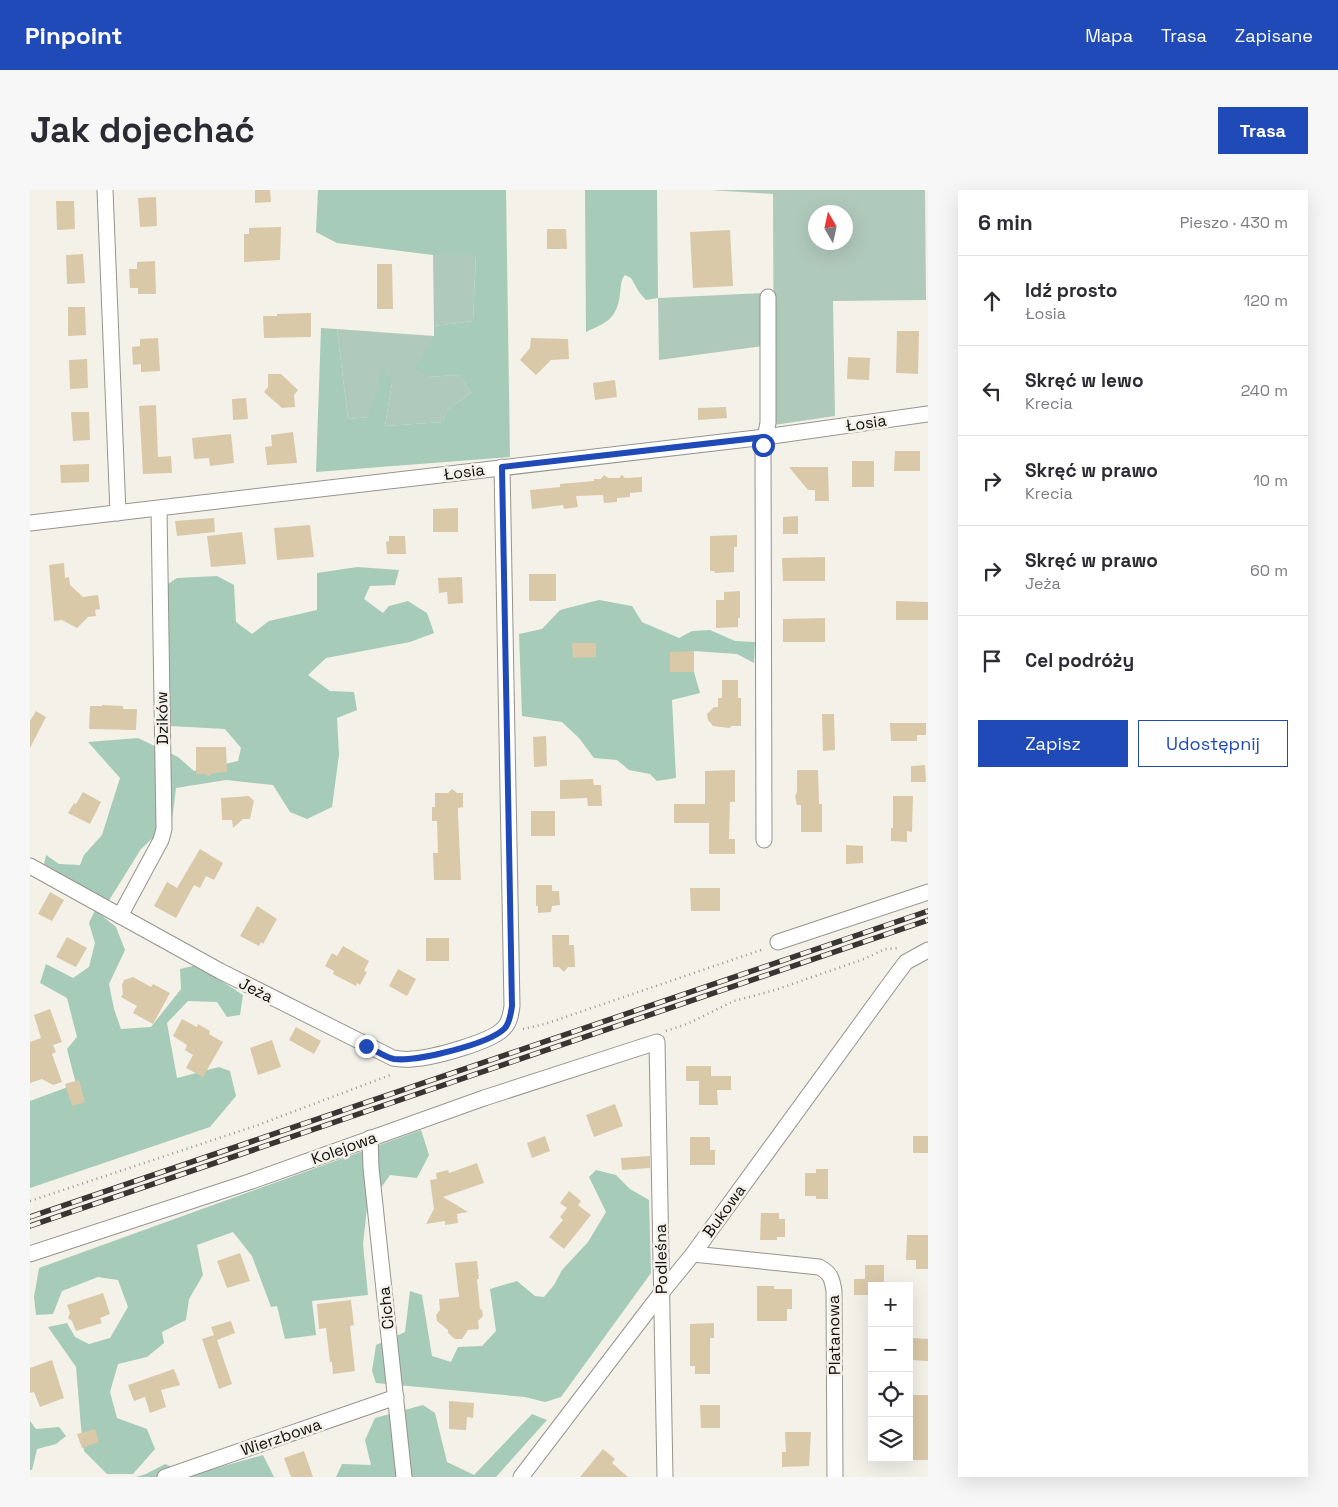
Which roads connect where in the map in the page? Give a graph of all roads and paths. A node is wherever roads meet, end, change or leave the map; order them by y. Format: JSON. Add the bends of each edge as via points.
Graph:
{"nodes":[{"id":1,"x":105,"y":190,"type":"edge"},
{"id":2,"x":768,"y":297,"type":"dead end"},
{"id":3,"x":928,"y":414,"type":"edge"},
{"id":4,"x":765,"y":437,"type":"junction"},
{"id":5,"x":502,"y":467,"type":"junction"},
{"id":6,"x":159,"y":509,"type":"junction"},
{"id":7,"x":118,"y":513,"type":"junction"},
{"id":8,"x":30,"y":523,"type":"edge"},
{"id":9,"x":764,"y":840,"type":"dead end"},
{"id":10,"x":30,"y":866,"type":"edge"},
{"id":11,"x":928,"y":892,"type":"edge"},
{"id":12,"x":120,"y":916,"type":"junction"},
{"id":13,"x":778,"y":942,"type":"joint"},
{"id":14,"x":926,"y":950,"type":"edge"},
{"id":15,"x":520,"y":1029,"type":"dead end"},
{"id":16,"x":657,"y":1042,"type":"junction"},
{"id":17,"x":398,"y":1071,"type":"dead end"},
{"id":18,"x":370,"y":1138,"type":"junction"},
{"id":19,"x":30,"y":1201,"type":"edge"},
{"id":20,"x":30,"y":1254,"type":"edge"},
{"id":21,"x":692,"y":1254,"type":"junction"},
{"id":22,"x":662,"y":1292,"type":"junction"},
{"id":23,"x":396,"y":1397,"type":"junction"},
{"id":24,"x":165,"y":1477,"type":"edge"},
{"id":25,"x":404,"y":1477,"type":"edge"},
{"id":26,"x":521,"y":1477,"type":"edge"},
{"id":27,"x":665,"y":1477,"type":"edge"},
{"id":28,"x":835,"y":1477,"type":"edge"}],
"edges":[{"from":1,"to":7,"type":"street"},
{"from":2,"to":4,"type":"street","via":[[768,422]]},
{"from":3,"to":4,"type":"street","name":"Łosia"},
{"from":4,"to":5,"type":"street","name":"Łosia"},
{"from":4,"to":9,"type":"street","via":[[762,448]]},
{"from":5,"to":6,"type":"street","name":"Łosia"},
{"from":5,"to":12,"type":"street","name":"Jeża","via":[[512,1006],[507,1024],[494,1035],[437,1055],[393,1058],[220,971]]},
{"from":6,"to":7,"type":"street","name":"Łosia"},
{"from":6,"to":12,"type":"street","name":"Dzików","via":[[164,829]]},
{"from":7,"to":8,"type":"street","name":"Łosia"},
{"from":10,"to":12,"type":"street","name":"Jeża"},
{"from":11,"to":13,"type":"street"},
{"from":13,"to":15,"type":"path","via":[[763,950]]},
{"from":14,"to":16,"type":"path","via":[[885,949],[864,959],[734,1001],[666,1032]]},
{"from":14,"to":21,"type":"street","name":"Bukowa","via":[[906,962]]},
{"from":16,"to":18,"type":"street","name":"Kolejowa"},
{"from":16,"to":22,"type":"street","name":"Podleśna"},
{"from":17,"to":19,"type":"path","via":[[258,1125]]},
{"from":18,"to":20,"type":"street","name":"Kolejowa","via":[[249,1182]]},
{"from":18,"to":23,"type":"street","name":"Cicha"},
{"from":21,"to":22,"type":"street","name":"Bukowa"},
{"from":21,"to":28,"type":"street","name":"Platanowa","via":[[819,1266],[831,1276],[834,1291]]},
{"from":22,"to":26,"type":"street","name":"Bukowa"},
{"from":22,"to":27,"type":"street","name":"Podleśna"},
{"from":23,"to":24,"type":"street","name":"Wierzbowa"},
{"from":23,"to":25,"type":"street","name":"Cicha"}]}
